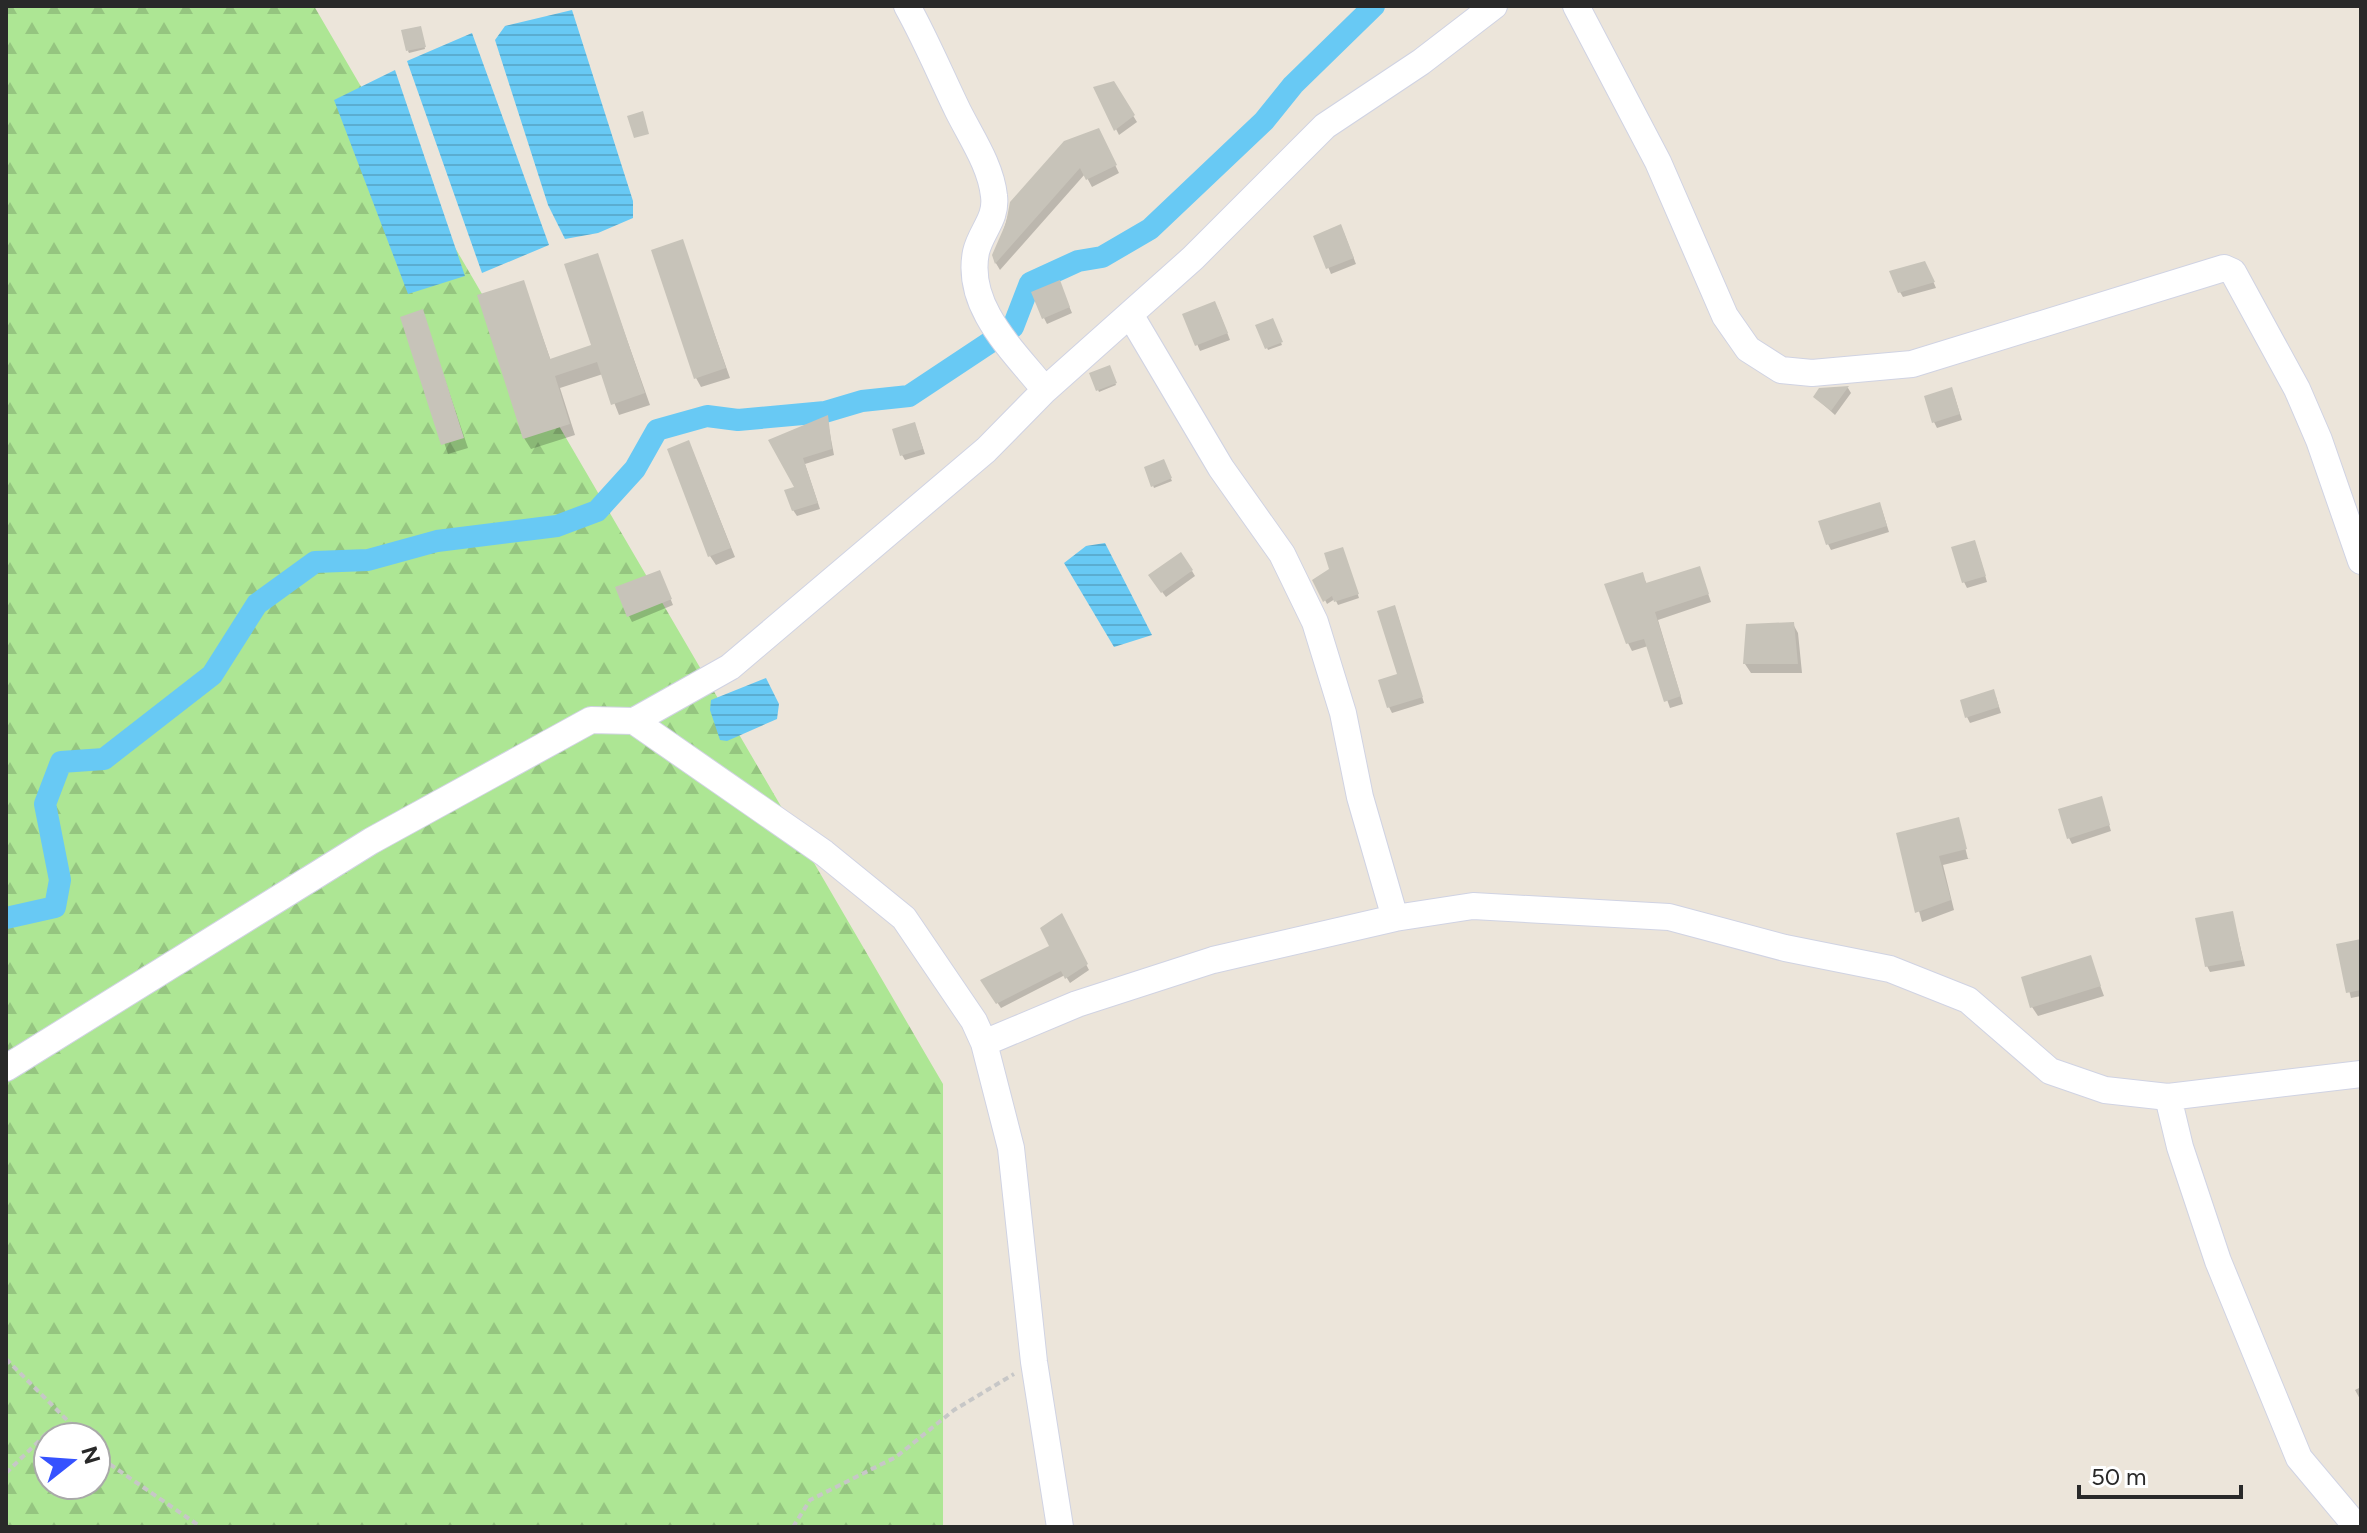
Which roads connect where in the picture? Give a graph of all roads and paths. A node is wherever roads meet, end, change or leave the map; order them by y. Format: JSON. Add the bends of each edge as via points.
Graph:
{"nodes":[{"id":1,"x":907,"y":6,"type":"edge"},
{"id":2,"x":1494,"y":6,"type":"edge"},
{"id":3,"x":1576,"y":6,"type":"edge"},
{"id":4,"x":1131,"y":316,"type":"junction"},
{"id":5,"x":1045,"y":390,"type":"junction"},
{"id":6,"x":2361,"y":561,"type":"edge"},
{"id":7,"x":634,"y":721,"type":"junction"},
{"id":8,"x":1395,"y":918,"type":"junction"},
{"id":9,"x":984,"y":1043,"type":"junction"},
{"id":10,"x":6,"y":1068,"type":"edge"},
{"id":11,"x":2361,"y":1074,"type":"edge"},
{"id":12,"x":2168,"y":1097,"type":"junction"},
{"id":13,"x":6,"y":1359,"type":"edge"},
{"id":14,"x":1034,"y":1362,"type":"junction"},
{"id":15,"x":68,"y":1421,"type":"edge"},
{"id":16,"x":32,"y":1448,"type":"edge"},
{"id":17,"x":112,"y":1466,"type":"edge"},
{"id":18,"x":6,"y":1473,"type":"edge"},
{"id":19,"x":201,"y":1527,"type":"edge"},
{"id":20,"x":793,"y":1527,"type":"edge"},
{"id":21,"x":1060,"y":1527,"type":"edge"},
{"id":22,"x":2357,"y":1527,"type":"edge"}],
"edges":[{"from":1,"to":5,"type":"street","via":[[994,195],[993,221],[979,241],[974,265],[977,286],[991,323]]},
{"from":2,"to":4,"type":"street","via":[[1325,126]]},
{"from":3,"to":6,"type":"street","via":[[1658,162],[1725,316],[1748,349],[1781,370],[1812,373],[1912,364],[2224,268],[2233,272],[2297,389]]},
{"from":4,"to":5,"type":"street"},
{"from":4,"to":8,"type":"street","via":[[1221,468],[1282,554],[1315,622]]},
{"from":5,"to":7,"type":"street","via":[[986,450],[730,667]]},
{"from":7,"to":9,"type":"street","via":[[824,853],[904,918]]},
{"from":7,"to":10,"type":"street","via":[[591,720],[412,818]]},
{"from":8,"to":9,"type":"street","via":[[1213,960],[1077,1004]]},
{"from":8,"to":12,"type":"street","via":[[1473,906],[1669,917],[1890,969],[1968,1000],[2050,1071],[2105,1090]]},
{"from":9,"to":14,"type":"street","via":[[1011,1148]]},
{"from":11,"to":12,"type":"street"},
{"from":12,"to":22,"type":"street","via":[[2218,1261],[2299,1458]]},
{"from":13,"to":15,"type":"path"},
{"from":14,"to":20,"type":"path","via":[[954,1410],[896,1457],[810,1500]]},
{"from":14,"to":21,"type":"street"},
{"from":16,"to":18,"type":"path"},
{"from":17,"to":19,"type":"path"}]}
